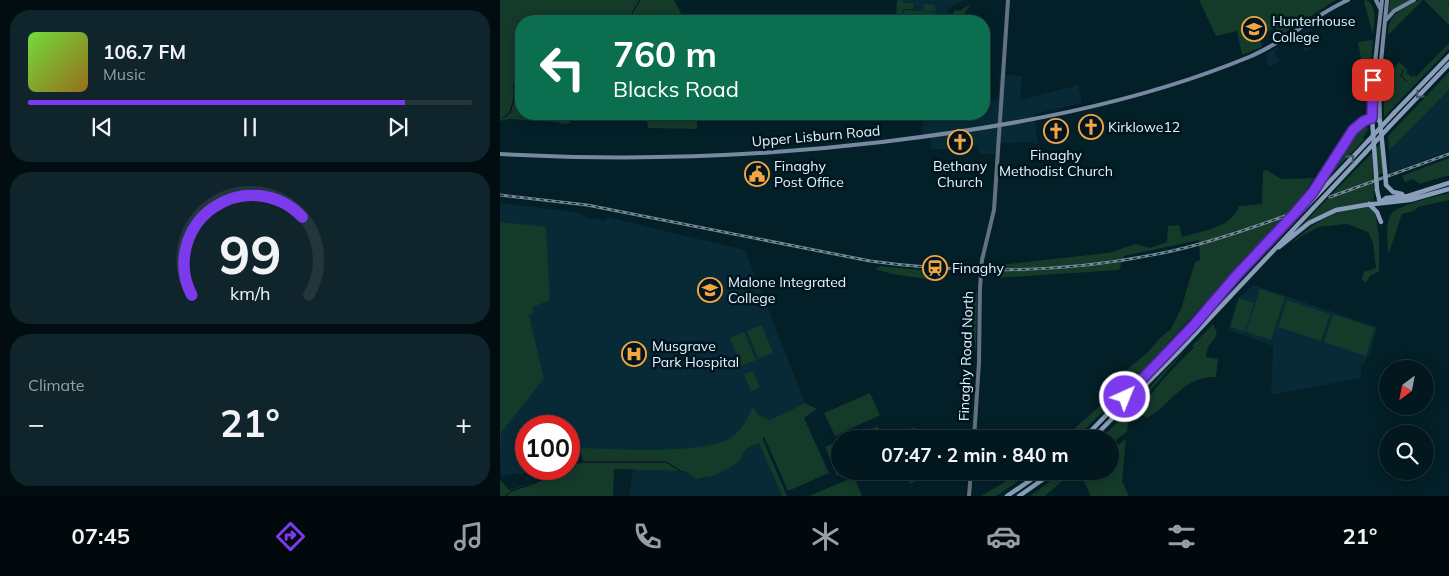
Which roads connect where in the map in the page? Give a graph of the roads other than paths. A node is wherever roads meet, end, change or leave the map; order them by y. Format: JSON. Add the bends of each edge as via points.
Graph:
{"nodes":[{"id":1,"x":1008,"y":0,"type":"edge"},
{"id":2,"x":1348,"y":0,"type":"edge"},
{"id":3,"x":1376,"y":0,"type":"edge"},
{"id":4,"x":1382,"y":0,"type":"edge"},
{"id":5,"x":1387,"y":0,"type":"edge"},
{"id":6,"x":1414,"y":0,"type":"edge"},
{"id":7,"x":1381,"y":10,"type":"junction"},
{"id":8,"x":1385,"y":22,"type":"junction"},
{"id":9,"x":1449,"y":56,"type":"edge"},
{"id":10,"x":1449,"y":64,"type":"edge"},
{"id":11,"x":1372,"y":118,"type":"junction"},
{"id":12,"x":1380,"y":121,"type":"junction"},
{"id":13,"x":1000,"y":125,"type":"junction"},
{"id":14,"x":500,"y":154,"type":"edge"},
{"id":15,"x":1449,"y":183,"type":"edge"},
{"id":16,"x":1386,"y":184,"type":"junction"},
{"id":17,"x":1449,"y":189,"type":"edge"},
{"id":18,"x":1420,"y":192,"type":"junction"},
{"id":19,"x":1387,"y":200,"type":"junction"},
{"id":20,"x":1380,"y":203,"type":"junction"},
{"id":21,"x":1369,"y":204,"type":"junction"},
{"id":22,"x":1381,"y":222,"type":"dead end"},
{"id":23,"x":1264,"y":260,"type":"junction"},
{"id":24,"x":1194,"y":325,"type":"junction"},
{"id":25,"x":975,"y":430,"type":"edge"},
{"id":26,"x":1092,"y":430,"type":"edge"},
{"id":27,"x":1101,"y":430,"type":"edge"},
{"id":28,"x":970,"y":480,"type":"edge"},
{"id":29,"x":1031,"y":480,"type":"edge"},
{"id":30,"x":1042,"y":480,"type":"edge"},
{"id":31,"x":969,"y":496,"type":"edge"},
{"id":32,"x":1007,"y":496,"type":"edge"},
{"id":33,"x":1019,"y":496,"type":"edge"}],
"edges":[{"from":1,"to":13,"type":"street","name":"Finaghy Road North"},
{"from":2,"to":13,"type":"main road","name":"Upper Lisburn Road","via":[[1274,45],[1219,68],[1100,104]]},
{"from":3,"to":7,"type":"main road"},
{"from":4,"to":7,"type":"main road"},
{"from":5,"to":8,"type":"main road"},
{"from":6,"to":8,"type":"main road","via":[[1394,11]]},
{"from":7,"to":11,"type":"main road"},
{"from":8,"to":12,"type":"main road","via":[[1379,82]]},
{"from":24,"to":9,"type":"highway","one_way":true,"bridge":true},
{"from":10,"to":23,"type":"highway","one_way":true,"bridge":true},
{"from":11,"to":12,"type":"highway"},
{"from":11,"to":20,"type":"highway","bridge":true},
{"from":11,"to":24,"type":"highway","via":[[1353,130],[1308,198]]},
{"from":12,"to":16,"type":"highway","bridge":true},
{"from":13,"to":14,"type":"main road","name":"Upper Lisburn Road","via":[[819,149],[625,156]]},
{"from":13,"to":25,"type":"street","name":"Finaghy Road North","bridge":true,"via":[[994,213],[982,260]]},
{"from":15,"to":18,"type":"highway"},
{"from":16,"to":18,"type":"highway","via":[[1396,193]]},
{"from":16,"to":19,"type":"highway"},
{"from":17,"to":19,"type":"highway","via":[[1410,200]]},
{"from":18,"to":19,"type":"highway"},
{"from":19,"to":20,"type":"highway"},
{"from":20,"to":21,"type":"highway"},
{"from":21,"to":22,"type":"highway"},
{"from":21,"to":23,"type":"highway","via":[[1322,216]]},
{"from":23,"to":27,"type":"highway"},
{"from":24,"to":26,"type":"highway"},
{"from":28,"to":31,"type":"street"},
{"from":29,"to":32,"type":"highway"},
{"from":30,"to":33,"type":"highway"}]}
